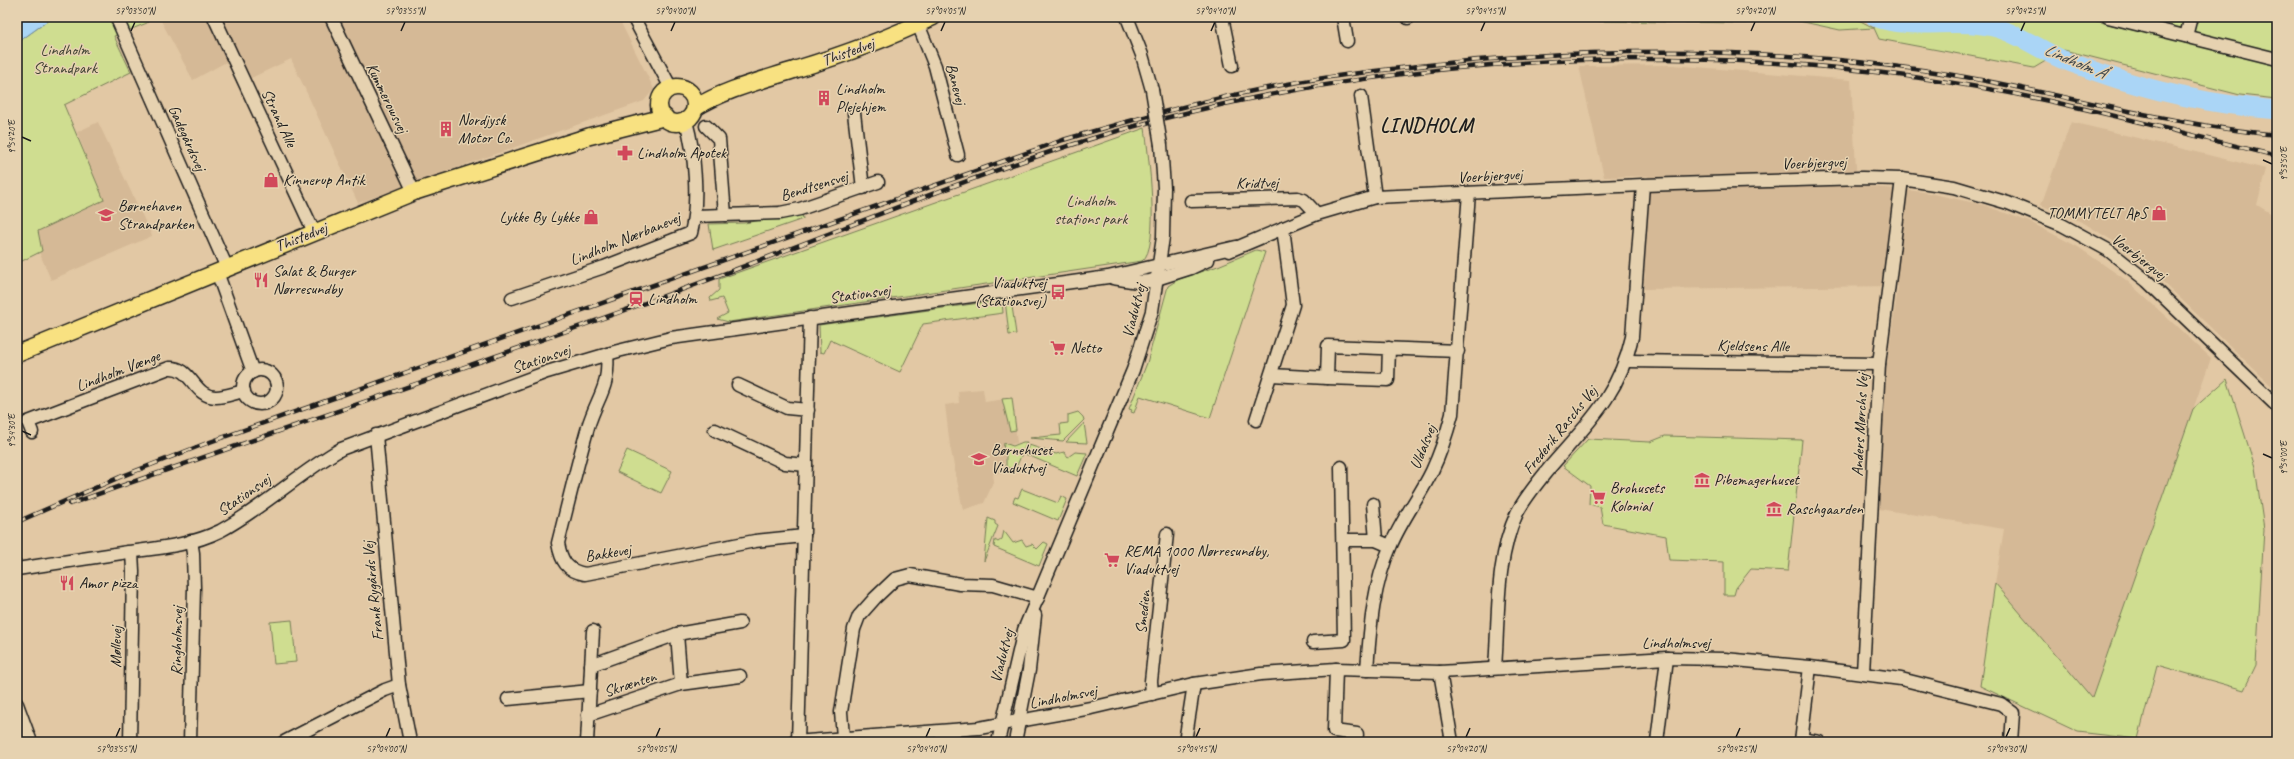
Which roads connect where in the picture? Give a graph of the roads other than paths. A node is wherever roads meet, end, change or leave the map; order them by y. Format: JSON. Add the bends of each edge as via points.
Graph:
{"nodes":[{"id":1,"x":214,"y":17,"type":"edge"},
{"id":2,"x":331,"y":17,"type":"edge"},
{"id":3,"x":633,"y":17,"type":"edge"},
{"id":4,"x":933,"y":17,"type":"edge"},
{"id":5,"x":1127,"y":17,"type":"edge"},
{"id":6,"x":1222,"y":17,"type":"edge"},
{"id":7,"x":1343,"y":17,"type":"edge"},
{"id":8,"x":2108,"y":17,"type":"edge"},
{"id":9,"x":2191,"y":17,"type":"edge"},
{"id":10,"x":118,"y":21,"type":"dead end"},
{"id":11,"x":918,"y":24,"type":"junction"},
{"id":12,"x":2186,"y":36,"type":"junction"},
{"id":13,"x":1347,"y":41,"type":"dead end"},
{"id":14,"x":2277,"y":59,"type":"edge"},
{"id":15,"x":1232,"y":66,"type":"dead end"},
{"id":16,"x":760,"y":81,"type":"junction"},
{"id":17,"x":671,"y":88,"type":"junction"},
{"id":18,"x":689,"y":91,"type":"junction"},
{"id":19,"x":1361,"y":96,"type":"dead end"},
{"id":20,"x":660,"y":102,"type":"junction"},
{"id":21,"x":854,"y":113,"type":"dead end"},
{"id":22,"x":690,"y":115,"type":"junction"},
{"id":23,"x":664,"y":117,"type":"junction"},
{"id":24,"x":706,"y":126,"type":"dead end"},
{"id":25,"x":590,"y":136,"type":"junction"},
{"id":26,"x":958,"y":155,"type":"dead end"},
{"id":27,"x":1902,"y":179,"type":"junction"},
{"id":28,"x":878,"y":182,"type":"dead end"},
{"id":29,"x":1643,"y":185,"type":"junction"},
{"id":30,"x":863,"y":188,"type":"junction"},
{"id":31,"x":414,"y":192,"type":"junction"},
{"id":32,"x":1470,"y":193,"type":"junction"},
{"id":33,"x":1375,"y":197,"type":"junction"},
{"id":34,"x":1191,"y":201,"type":"dead end"},
{"id":35,"x":1317,"y":214,"type":"junction"},
{"id":36,"x":725,"y":215,"type":"junction"},
{"id":37,"x":695,"y":216,"type":"junction"},
{"id":38,"x":1283,"y":228,"type":"junction"},
{"id":39,"x":314,"y":232,"type":"junction"},
{"id":40,"x":222,"y":270,"type":"junction"},
{"id":41,"x":1159,"y":272,"type":"junction"},
{"id":42,"x":512,"y":298,"type":"dead end"},
{"id":43,"x":810,"y":318,"type":"junction"},
{"id":44,"x":1389,"y":348,"type":"junction"},
{"id":45,"x":1458,"y":351,"type":"junction"},
{"id":46,"x":17,"y":354,"type":"edge"},
{"id":47,"x":607,"y":354,"type":"junction"},
{"id":48,"x":1627,"y":361,"type":"junction"},
{"id":49,"x":1879,"y":364,"type":"junction"},
{"id":50,"x":253,"y":372,"type":"junction"},
{"id":51,"x":1271,"y":375,"type":"junction"},
{"id":52,"x":1327,"y":378,"type":"junction"},
{"id":53,"x":738,"y":385,"type":"dead end"},
{"id":54,"x":244,"y":391,"type":"junction"},
{"id":55,"x":2277,"y":406,"type":"edge"},
{"id":56,"x":808,"y":410,"type":"junction"},
{"id":57,"x":1256,"y":420,"type":"dead end"},
{"id":58,"x":715,"y":430,"type":"dead end"},
{"id":59,"x":32,"y":432,"type":"dead end"},
{"id":60,"x":376,"y":435,"type":"junction"},
{"id":61,"x":806,"y":465,"type":"junction"},
{"id":62,"x":1341,"y":467,"type":"dead end"},
{"id":63,"x":1373,"y":504,"type":"dead end"},
{"id":64,"x":1167,"y":534,"type":"dead end"},
{"id":65,"x":804,"y":536,"type":"junction"},
{"id":66,"x":1343,"y":540,"type":"junction"},
{"id":67,"x":1376,"y":540,"type":"junction"},
{"id":68,"x":191,"y":541,"type":"junction"},
{"id":69,"x":1390,"y":546,"type":"junction"},
{"id":70,"x":132,"y":552,"type":"junction"},
{"id":71,"x":17,"y":569,"type":"edge"},
{"id":72,"x":1038,"y":598,"type":"junction"},
{"id":73,"x":740,"y":623,"type":"dead end"},
{"id":74,"x":593,"y":631,"type":"dead end"},
{"id":75,"x":676,"y":634,"type":"junction"},
{"id":76,"x":1313,"y":642,"type":"dead end"},
{"id":77,"x":1667,"y":658,"type":"junction"},
{"id":78,"x":591,"y":666,"type":"junction"},
{"id":79,"x":1810,"y":667,"type":"junction"},
{"id":80,"x":1495,"y":668,"type":"junction"},
{"id":81,"x":1336,"y":669,"type":"junction"},
{"id":82,"x":1367,"y":670,"type":"junction"},
{"id":83,"x":1440,"y":672,"type":"junction"},
{"id":84,"x":1862,"y":673,"type":"junction"},
{"id":85,"x":740,"y":676,"type":"dead end"},
{"id":86,"x":681,"y":684,"type":"junction"},
{"id":87,"x":1194,"y":684,"type":"junction"},
{"id":88,"x":399,"y":686,"type":"junction"},
{"id":89,"x":590,"y":691,"type":"junction"},
{"id":90,"x":1152,"y":694,"type":"junction"},
{"id":91,"x":508,"y":699,"type":"dead end"},
{"id":92,"x":17,"y":704,"type":"edge"},
{"id":93,"x":588,"y":715,"type":"junction"},
{"id":94,"x":1019,"y":721,"type":"junction"},
{"id":95,"x":1002,"y":724,"type":"junction"},
{"id":96,"x":843,"y":737,"type":"junction"},
{"id":97,"x":1801,"y":740,"type":"edge"},
{"id":98,"x":31,"y":742,"type":"edge"},
{"id":99,"x":130,"y":742,"type":"edge"},
{"id":100,"x":190,"y":742,"type":"edge"},
{"id":101,"x":284,"y":742,"type":"edge"},
{"id":102,"x":410,"y":742,"type":"edge"},
{"id":103,"x":587,"y":742,"type":"edge"},
{"id":104,"x":794,"y":742,"type":"edge"},
{"id":105,"x":798,"y":742,"type":"edge"},
{"id":106,"x":998,"y":742,"type":"edge"},
{"id":107,"x":1015,"y":742,"type":"edge"},
{"id":108,"x":1185,"y":742,"type":"edge"},
{"id":109,"x":1356,"y":742,"type":"edge"},
{"id":110,"x":1452,"y":742,"type":"edge"},
{"id":111,"x":1657,"y":742,"type":"edge"},
{"id":112,"x":1819,"y":742,"type":"edge"},
{"id":113,"x":2011,"y":742,"type":"edge"}],
"edges":[{"from":1,"to":39,"type":"street","name":"Strand Alle"},
{"from":2,"to":31,"type":"street","name":"Kummerowsvej"},
{"from":3,"to":17,"type":"street"},
{"from":4,"to":11,"type":"main road","name":"Thistedvej"},
{"from":5,"to":41,"type":"street","name":"Viaduktvej","bridge":true,"via":[[1152,90],[1161,145],[1164,216]]},
{"from":6,"to":15,"type":"street"},
{"from":7,"to":13,"type":"street"},
{"from":8,"to":12,"type":"street"},
{"from":9,"to":12,"type":"street"},
{"from":10,"to":40,"type":"street","name":"Gadegårdsvej"},
{"from":11,"to":16,"type":"main road","name":"Thistedvej","via":[[862,47]]},
{"from":11,"to":26,"type":"street","name":"Banevej","via":[[935,66]]},
{"from":12,"to":14,"type":"street"},
{"from":16,"to":18,"type":"main road","name":"Thistedvej"},
{"from":16,"to":22,"type":"main road","name":"Thistedvej","via":[[706,101]]},
{"from":17,"to":18,"type":"main road","via":[[681,87]]},
{"from":17,"to":20,"type":"main road"},
{"from":18,"to":22,"type":"main road","via":[[695,102]]},
{"from":19,"to":33,"type":"street"},
{"from":20,"to":23,"type":"main road"},
{"from":20,"to":25,"type":"main road","name":"Thistedvej"},
{"from":21,"to":30,"type":"street","name":"Bendtsensvej"},
{"from":22,"to":23,"type":"main road","via":[[674,123]]},
{"from":22,"to":37,"type":"street","name":"Lindholm Nærbanevej"},
{"from":23,"to":25,"type":"main road","name":"Thistedvej"},
{"from":24,"to":36,"type":"street","via":[[719,139]]},
{"from":25,"to":31,"type":"main road","name":"Thistedvej"},
{"from":27,"to":29,"type":"street","name":"Voerbjergvej"},
{"from":27,"to":49,"type":"street","name":"Anders Mørchs Vej"},
{"from":27,"to":55,"type":"street","name":"Voerbjergvej","via":[[1954,187],[2008,203],[2062,226],[2108,250],[2147,281]]},
{"from":28,"to":30,"type":"street","name":"Bendtsensvej"},
{"from":29,"to":32,"type":"street","name":"Voerbjergvej"},
{"from":29,"to":48,"type":"street","name":"Frederik Raschs Vej","via":[[1632,337]]},
{"from":30,"to":36,"type":"street","name":"Bendtsensvej","via":[[780,214]]},
{"from":31,"to":39,"type":"main road","name":"Thistedvej"},
{"from":32,"to":33,"type":"street","name":"Voerbjergvej"},
{"from":32,"to":45,"type":"street","name":"Uldalsvej"},
{"from":33,"to":35,"type":"street","name":"Voerbjergvej"},
{"from":34,"to":35,"type":"street","name":"Kridtvej","via":[[1298,198],[1304,200]]},
{"from":35,"to":38,"type":"street","name":"Voerbjergvej"},
{"from":36,"to":37,"type":"street","name":"Bendtsensvej"},
{"from":37,"to":42,"type":"street","name":"Lindholm Nærbanevej","via":[[691,233],[604,267]]},
{"from":38,"to":41,"type":"street","name":"Voerbjergvej","via":[[1236,247]]},
{"from":38,"to":51,"type":"street","via":[[1293,305]]},
{"from":39,"to":40,"type":"main road","name":"Thistedvej"},
{"from":40,"to":46,"type":"main road","name":"Thistedvej"},
{"from":40,"to":50,"type":"street"},
{"from":41,"to":43,"type":"street","name":"Stationsvej"},
{"from":41,"to":72,"type":"street","name":"Viaduktvej","via":[[1152,311],[1133,370]]},
{"from":43,"to":47,"type":"street","name":"Stationsvej","via":[[671,338]]},
{"from":43,"to":56,"type":"street"},
{"from":44,"to":45,"type":"street"},
{"from":44,"to":52,"type":"street","via":[[1328,346]]},
{"from":44,"to":52,"type":"street","via":[[1388,380]]},
{"from":45,"to":69,"type":"street","name":"Uldalsvej","via":[[1452,414],[1443,446],[1432,472]]},
{"from":47,"to":60,"type":"street","name":"Stationsvej","via":[[547,372]]},
{"from":47,"to":65,"type":"street","name":"Bakkevej","via":[[609,372],[589,426],[558,543],[560,555],[570,570],[585,574],[755,541]]},
{"from":48,"to":49,"type":"street","name":"Kjeldsens Alle"},
{"from":48,"to":80,"type":"street","name":"Frederik Raschs Vej","via":[[1615,387],[1600,410],[1534,486],[1508,535],[1502,562]]},
{"from":49,"to":84,"type":"street","name":"Anders Mørchs Vej"},
{"from":50,"to":54,"type":"street","via":[[245,380]]},
{"from":50,"to":54,"type":"street","via":[[264,371],[272,376],[277,385],[275,396],[266,403],[255,403]]},
{"from":51,"to":52,"type":"street"},
{"from":51,"to":57,"type":"street"},
{"from":53,"to":56,"type":"street","via":[[787,408]]},
{"from":54,"to":59,"type":"street","name":"Lindholm Vænge","via":[[216,397],[204,394],[195,387],[186,372],[169,368],[28,422]]},
{"from":56,"to":61,"type":"street"},
{"from":58,"to":61,"type":"street","via":[[785,463]]},
{"from":60,"to":68,"type":"street","name":"Stationsvej","via":[[341,449],[319,462],[229,526]]},
{"from":60,"to":88,"type":"street","name":"Frank Rygårds Vej"},
{"from":61,"to":65,"type":"street"},
{"from":62,"to":66,"type":"street"},
{"from":63,"to":67,"type":"street"},
{"from":64,"to":90,"type":"street","name":"Smedien","via":[[1151,681]]},
{"from":65,"to":105,"type":"street"},
{"from":66,"to":67,"type":"street"},
{"from":66,"to":76,"type":"street","via":[[1344,640]]},
{"from":67,"to":69,"type":"street"},
{"from":68,"to":70,"type":"street","name":"Stationsvej"},
{"from":68,"to":100,"type":"street","name":"Ringholmsvej","via":[[194,588]]},
{"from":69,"to":82,"type":"street","name":"Uldalsvej","via":[[1371,609]]},
{"from":70,"to":71,"type":"street","name":"Stationsvej"},
{"from":70,"to":99,"type":"street","name":"Møllevej"},
{"from":72,"to":94,"type":"street","name":"Viaduktvej","via":[[1029,670]]},
{"from":72,"to":95,"type":"street","name":"Viaduktvej","via":[[1024,630]]},
{"from":72,"to":96,"type":"street","via":[[993,585],[960,584],[910,575],[895,579],[859,616],[854,629],[841,712]]},
{"from":73,"to":75,"type":"street","name":"Skrænten"},
{"from":74,"to":78,"type":"street","name":"Skrænten"},
{"from":75,"to":78,"type":"street","name":"Skrænten"},
{"from":75,"to":86,"type":"street","name":"Skrænten"},
{"from":77,"to":79,"type":"street","name":"Lindholmsvej","via":[[1725,659]]},
{"from":77,"to":80,"type":"street","name":"Lindholmsvej"},
{"from":77,"to":111,"type":"street"},
{"from":78,"to":89,"type":"street","name":"Skrænten"},
{"from":79,"to":84,"type":"street","name":"Lindholmsvej"},
{"from":79,"to":97,"type":"street"},
{"from":80,"to":83,"type":"street","name":"Lindholmsvej"},
{"from":81,"to":82,"type":"street","name":"Lindholmsvej"},
{"from":81,"to":87,"type":"street","name":"Lindholmsvej","via":[[1261,674]]},
{"from":81,"to":109,"type":"street","via":[[1334,731],[1357,734]]},
{"from":82,"to":83,"type":"street","name":"Lindholmsvej"},
{"from":83,"to":110,"type":"street"},
{"from":84,"to":113,"type":"street","name":"Lindholmsvej","via":[[1923,683],[2001,704],[2012,713]]},
{"from":85,"to":86,"type":"street","name":"Skrænten"},
{"from":86,"to":93,"type":"street","name":"Skrænten"},
{"from":87,"to":90,"type":"street","name":"Lindholmsvej"},
{"from":87,"to":108,"type":"street"},
{"from":88,"to":101,"type":"street","via":[[385,690]]},
{"from":88,"to":102,"type":"street","name":"Frank Rygårds Vej"},
{"from":89,"to":91,"type":"street","name":"Skrænten"},
{"from":89,"to":93,"type":"street","name":"Skrænten"},
{"from":90,"to":94,"type":"street","name":"Lindholmsvej"},
{"from":92,"to":98,"type":"street"},
{"from":93,"to":103,"type":"street","name":"Skrænten"},
{"from":94,"to":95,"type":"street","name":"Lindholmsvej"},
{"from":94,"to":107,"type":"street","name":"Viaduktvej"},
{"from":95,"to":96,"type":"street","name":"Lindholmsvej"},
{"from":95,"to":106,"type":"street","name":"Viaduktvej"},
{"from":96,"to":105,"type":"street","name":"Lindholmsvej"},
{"from":97,"to":112,"type":"street"},
{"from":104,"to":105,"type":"street","name":"Lindholmsvej"}]}
